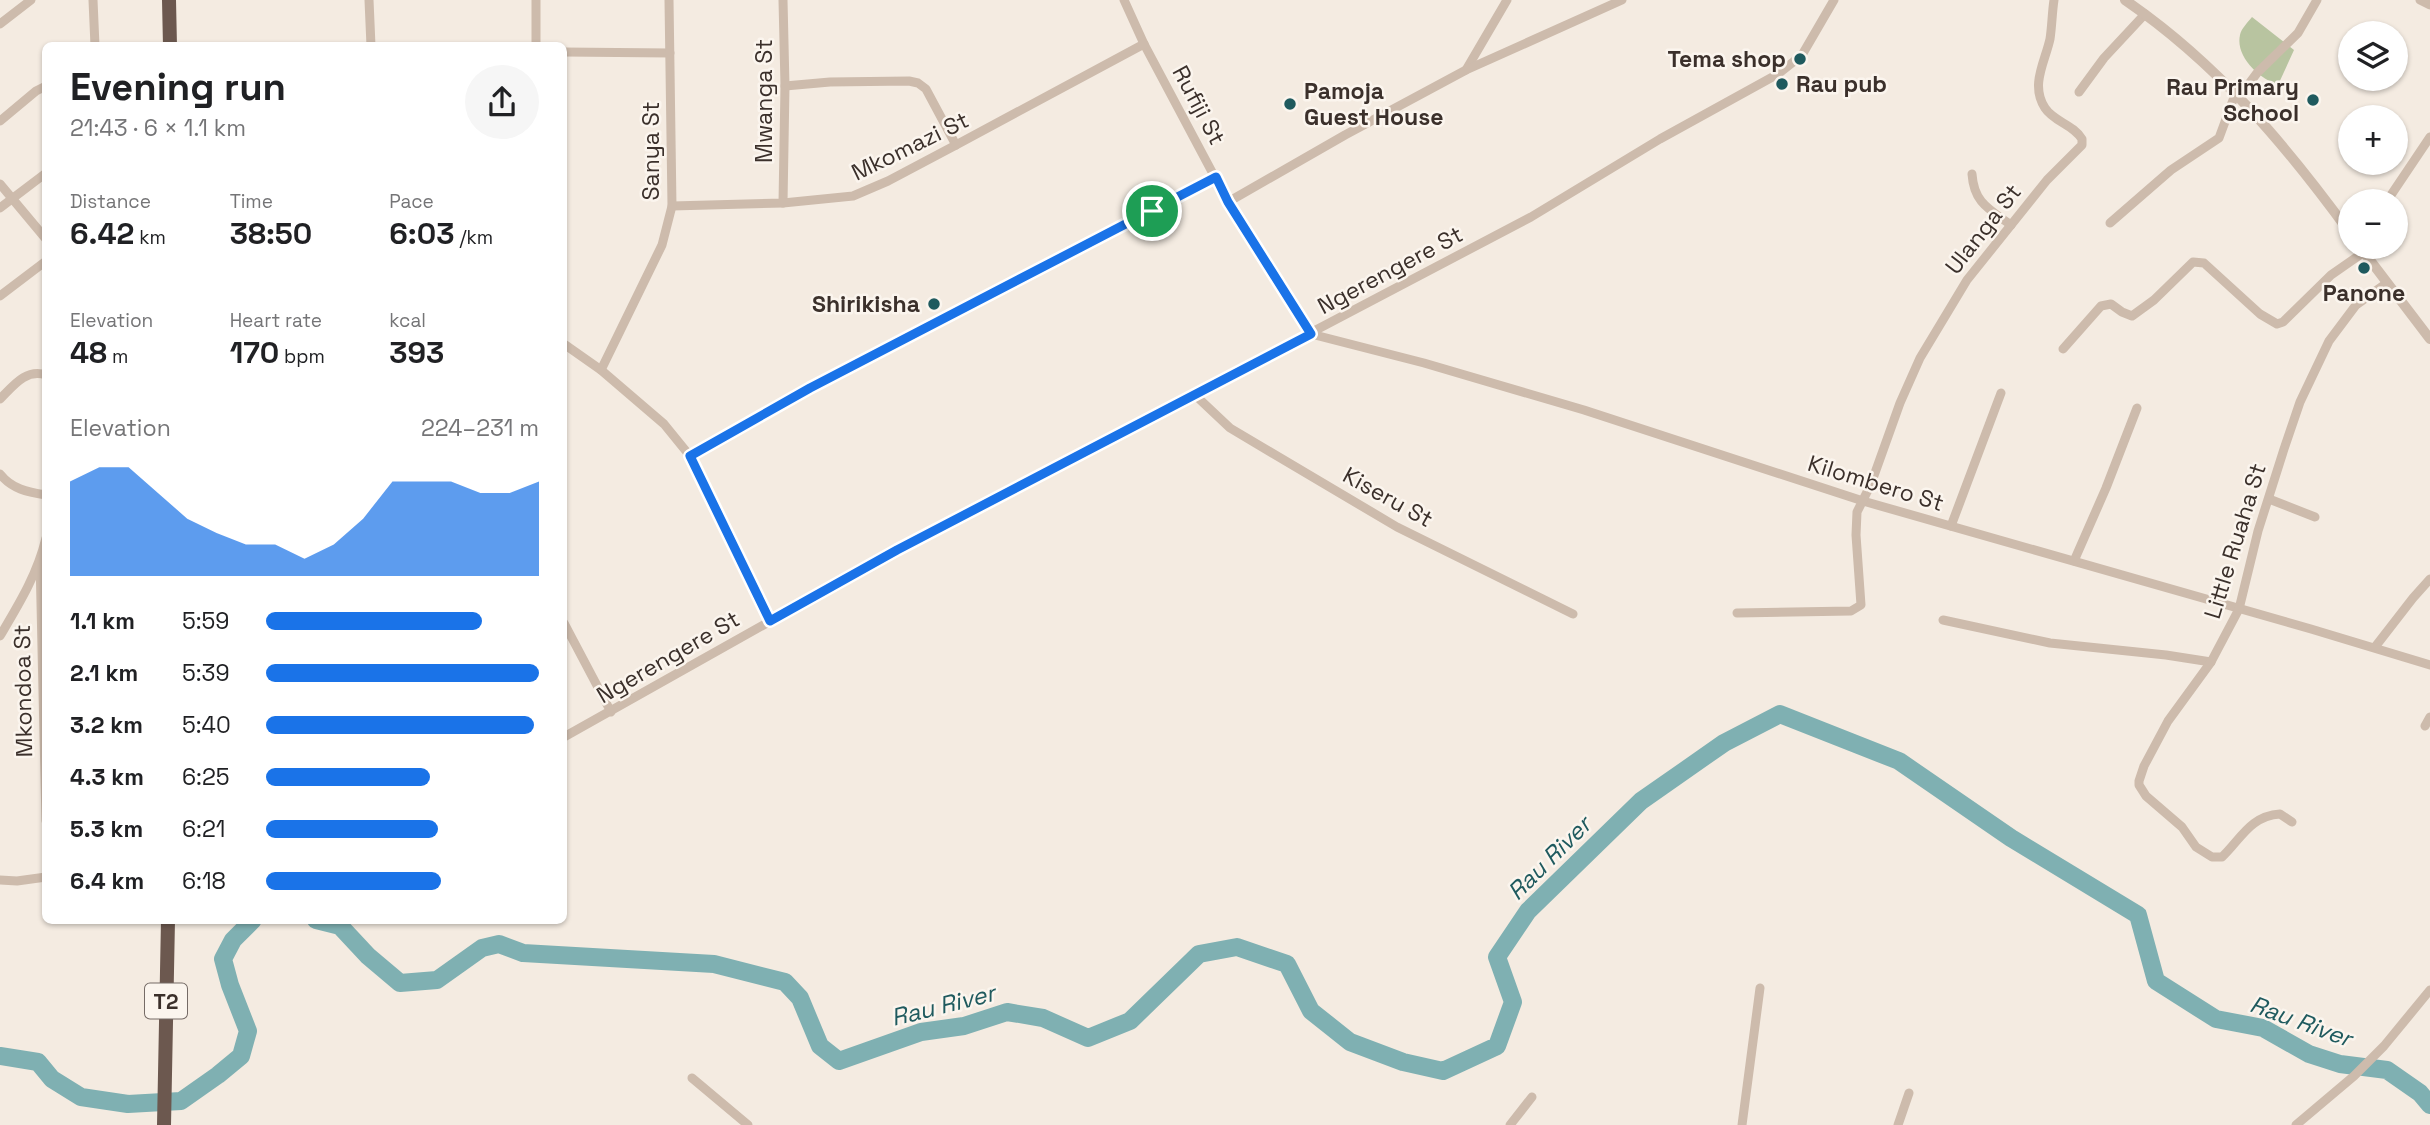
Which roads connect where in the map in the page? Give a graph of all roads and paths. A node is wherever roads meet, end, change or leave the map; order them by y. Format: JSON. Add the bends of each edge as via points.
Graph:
{"nodes":[{"id":1,"x":31,"y":0,"type":"edge"},
{"id":2,"x":93,"y":0,"type":"edge"},
{"id":3,"x":169,"y":0,"type":"edge"},
{"id":4,"x":369,"y":0,"type":"edge"},
{"id":5,"x":536,"y":0,"type":"edge"},
{"id":6,"x":669,"y":0,"type":"edge"},
{"id":7,"x":783,"y":0,"type":"edge"},
{"id":8,"x":1124,"y":0,"type":"edge"},
{"id":9,"x":1507,"y":0,"type":"edge"},
{"id":10,"x":1622,"y":0,"type":"edge"},
{"id":11,"x":1835,"y":0,"type":"edge"},
{"id":12,"x":2054,"y":0,"type":"edge"},
{"id":13,"x":2125,"y":0,"type":"edge"},
{"id":14,"x":2317,"y":0,"type":"edge"},
{"id":15,"x":2420,"y":0,"type":"edge"},
{"id":16,"x":2430,"y":5,"type":"edge"},
{"id":17,"x":2145,"y":14,"type":"junction"},
{"id":18,"x":0,"y":24,"type":"edge"},
{"id":19,"x":95,"y":42,"type":"edge"},
{"id":20,"x":173,"y":42,"type":"edge"},
{"id":21,"x":371,"y":42,"type":"edge"},
{"id":22,"x":536,"y":42,"type":"edge"},
{"id":23,"x":1144,"y":44,"type":"junction"},
{"id":24,"x":567,"y":52,"type":"edge"},
{"id":25,"x":670,"y":53,"type":"junction"},
{"id":26,"x":1466,"y":70,"type":"junction"},
{"id":27,"x":785,"y":86,"type":"junction"},
{"id":28,"x":42,"y":88,"type":"edge"},
{"id":29,"x":2079,"y":92,"type":"dead end"},
{"id":30,"x":2238,"y":94,"type":"junction"},
{"id":31,"x":0,"y":121,"type":"edge"},
{"id":32,"x":2430,"y":137,"type":"edge"},
{"id":33,"x":956,"y":145,"type":"junction"},
{"id":34,"x":1972,"y":174,"type":"dead end"},
{"id":35,"x":42,"y":176,"type":"edge"},
{"id":36,"x":1216,"y":177,"type":"junction"},
{"id":37,"x":0,"y":184,"type":"edge"},
{"id":38,"x":2395,"y":189,"type":"edge"},
{"id":39,"x":12,"y":198,"type":"junction"},
{"id":40,"x":1228,"y":202,"type":"junction"},
{"id":41,"x":783,"y":203,"type":"junction"},
{"id":42,"x":672,"y":206,"type":"junction"},
{"id":43,"x":0,"y":208,"type":"edge"},
{"id":44,"x":2338,"y":217,"type":"edge"},
{"id":45,"x":2110,"y":223,"type":"dead end"},
{"id":46,"x":2011,"y":225,"type":"junction"},
{"id":47,"x":42,"y":234,"type":"edge"},
{"id":48,"x":2350,"y":259,"type":"edge"},
{"id":49,"x":2370,"y":259,"type":"edge"},
{"id":50,"x":42,"y":264,"type":"edge"},
{"id":51,"x":2387,"y":282,"type":"junction"},
{"id":52,"x":0,"y":296,"type":"edge"},
{"id":53,"x":1311,"y":334,"type":"junction"},
{"id":54,"x":2430,"y":340,"type":"edge"},
{"id":55,"x":567,"y":346,"type":"edge"},
{"id":56,"x":2063,"y":349,"type":"dead end"},
{"id":57,"x":601,"y":370,"type":"junction"},
{"id":58,"x":42,"y":374,"type":"edge"},
{"id":59,"x":2001,"y":393,"type":"dead end"},
{"id":60,"x":1195,"y":395,"type":"junction"},
{"id":61,"x":0,"y":399,"type":"edge"},
{"id":62,"x":2137,"y":408,"type":"dead end"},
{"id":63,"x":690,"y":456,"type":"junction"},
{"id":64,"x":0,"y":474,"type":"edge"},
{"id":65,"x":42,"y":494,"type":"edge"},
{"id":66,"x":2269,"y":499,"type":"junction"},
{"id":67,"x":1863,"y":501,"type":"junction"},
{"id":68,"x":2315,"y":517,"type":"dead end"},
{"id":69,"x":1951,"y":526,"type":"junction"},
{"id":70,"x":42,"y":553,"type":"edge"},
{"id":71,"x":40,"y":561,"type":"junction"},
{"id":72,"x":2074,"y":561,"type":"junction"},
{"id":73,"x":2430,"y":579,"type":"edge"},
{"id":74,"x":2239,"y":608,"type":"junction"},
{"id":75,"x":1737,"y":613,"type":"dead end"},
{"id":76,"x":1573,"y":614,"type":"dead end"},
{"id":77,"x":1942,"y":620,"type":"dead end"},
{"id":78,"x":770,"y":621,"type":"junction"},
{"id":79,"x":567,"y":629,"type":"edge"},
{"id":80,"x":0,"y":636,"type":"edge"},
{"id":81,"x":2375,"y":647,"type":"junction"},
{"id":82,"x":42,"y":648,"type":"edge"},
{"id":83,"x":2211,"y":662,"type":"junction"},
{"id":84,"x":2430,"y":665,"type":"edge"},
{"id":85,"x":611,"y":712,"type":"junction"},
{"id":86,"x":2430,"y":717,"type":"edge"},
{"id":87,"x":2425,"y":726,"type":"dead end"},
{"id":88,"x":567,"y":735,"type":"edge"},
{"id":89,"x":2292,"y":822,"type":"dead end"},
{"id":90,"x":42,"y":878,"type":"edge"},
{"id":91,"x":0,"y":880,"type":"edge"},
{"id":92,"x":168,"y":924,"type":"edge"},
{"id":93,"x":1760,"y":988,"type":"dead end"},
{"id":94,"x":2430,"y":990,"type":"edge"},
{"id":95,"x":692,"y":1078,"type":"dead end"},
{"id":96,"x":1909,"y":1093,"type":"dead end"},
{"id":97,"x":1532,"y":1097,"type":"dead end"},
{"id":98,"x":164,"y":1122,"type":"edge"},
{"id":99,"x":748,"y":1125,"type":"edge"},
{"id":100,"x":1510,"y":1125,"type":"edge"},
{"id":101,"x":1742,"y":1125,"type":"edge"},
{"id":102,"x":1898,"y":1125,"type":"edge"},
{"id":103,"x":2296,"y":1125,"type":"edge"}],
"edges":[{"from":1,"to":18,"type":"street"},
{"from":2,"to":19,"type":"street"},
{"from":3,"to":20,"type":"highway"},
{"from":4,"to":21,"type":"street"},
{"from":5,"to":22,"type":"street"},
{"from":6,"to":25,"type":"street","name":"Sanya St"},
{"from":7,"to":27,"type":"street","name":"Mwanga St"},
{"from":8,"to":23,"type":"street","name":"Rufiji St"},
{"from":9,"to":26,"type":"street"},
{"from":10,"to":26,"type":"street"},
{"from":11,"to":53,"type":"street","name":"Ngerengere St","via":[[1802,55],[1778,74],[1531,217]]},
{"from":12,"to":46,"type":"street","name":"Ulanga St","via":[[2037,88],[2045,109],[2076,130],[2081,148],[2051,174]]},
{"from":13,"to":17,"type":"street"},
{"from":14,"to":30,"type":"street","via":[[2298,33]]},
{"from":15,"to":16,"type":"street"},
{"from":17,"to":29,"type":"street"},
{"from":17,"to":30,"type":"street"},
{"from":23,"to":33,"type":"street","name":"Mkomazi St"},
{"from":23,"to":36,"type":"street","name":"Rufiji St"},
{"from":24,"to":25,"type":"street"},
{"from":25,"to":42,"type":"street","name":"Sanya St"},
{"from":26,"to":40,"type":"street"},
{"from":27,"to":33,"type":"street","via":[[918,83],[926,89]]},
{"from":27,"to":41,"type":"street","name":"Mwanga St"},
{"from":28,"to":31,"type":"street"},
{"from":30,"to":44,"type":"street"},
{"from":30,"to":45,"type":"street","via":[[2219,138],[2171,170]]},
{"from":32,"to":38,"type":"street"},
{"from":33,"to":41,"type":"street","name":"Mkomazi St","via":[[853,196]]},
{"from":34,"to":46,"type":"street","via":[[1978,199]]},
{"from":35,"to":39,"type":"street"},
{"from":36,"to":40,"type":"street","name":"Rufiji St"},
{"from":36,"to":63,"type":"street","via":[[810,388]]},
{"from":37,"to":39,"type":"street"},
{"from":39,"to":43,"type":"street"},
{"from":39,"to":47,"type":"street"},
{"from":40,"to":53,"type":"street","name":"Rufiji St"},
{"from":41,"to":42,"type":"street","name":"Mkomazi St"},
{"from":42,"to":57,"type":"street","name":"Sanya St","via":[[662,245]]},
{"from":46,"to":67,"type":"street","name":"Ulanga St","via":[[1967,280],[1934,333],[1900,403]]},
{"from":48,"to":56,"type":"street","via":[[2281,323],[2260,314],[2204,263],[2193,262],[2132,316],[2111,304],[2101,306]]},
{"from":49,"to":51,"type":"street"},
{"from":50,"to":52,"type":"street"},
{"from":51,"to":54,"type":"street"},
{"from":51,"to":66,"type":"street","name":"Little Ruaha St","via":[[2344,318],[2329,341],[2300,402]]},
{"from":53,"to":60,"type":"street","name":"Ngerengere St"},
{"from":53,"to":67,"type":"street","name":"Kilombero St","via":[[1584,410]]},
{"from":55,"to":57,"type":"street"},
{"from":57,"to":63,"type":"street","via":[[664,424]]},
{"from":58,"to":61,"type":"street","via":[[21,378]]},
{"from":59,"to":69,"type":"street"},
{"from":60,"to":76,"type":"street","name":"Kiseru St","via":[[1230,428],[1397,527]]},
{"from":60,"to":78,"type":"street","name":"Ngerengere St"},
{"from":62,"to":72,"type":"street"},
{"from":63,"to":78,"type":"street"},
{"from":64,"to":65,"type":"street","via":[[22,491]]},
{"from":66,"to":68,"type":"street"},
{"from":66,"to":74,"type":"street","name":"Little Ruaha St"},
{"from":67,"to":69,"type":"street","name":"Kilombero St"},
{"from":67,"to":75,"type":"street","name":"Ulanga St","via":[[1856,521],[1860,607],[1851,611]]},
{"from":69,"to":72,"type":"street","name":"Kilombero St"},
{"from":70,"to":71,"type":"street"},
{"from":71,"to":80,"type":"street"},
{"from":71,"to":82,"type":"street","name":"Mkondoa St"},
{"from":72,"to":74,"type":"street","name":"Kilombero St"},
{"from":73,"to":81,"type":"street"},
{"from":74,"to":81,"type":"street","name":"Kilombero St"},
{"from":74,"to":83,"type":"street","name":"Little Ruaha St"},
{"from":77,"to":83,"type":"street","via":[[2050,643]]},
{"from":78,"to":85,"type":"street","name":"Ngerengere St"},
{"from":79,"to":85,"type":"street"},
{"from":81,"to":84,"type":"street","name":"Kilombero St"},
{"from":83,"to":89,"type":"street","name":"Little Ruaha St","via":[[2168,721],[2139,785],[2196,847],[2212,857],[2222,857],[2238,836],[2264,818],[2280,814]]},
{"from":85,"to":88,"type":"street","name":"Ngerengere St"},
{"from":86,"to":87,"type":"street"},
{"from":90,"to":91,"type":"street"},
{"from":92,"to":98,"type":"highway","number":"T2"},
{"from":93,"to":101,"type":"street"},
{"from":94,"to":103,"type":"street","via":[[2384,1046]]},
{"from":95,"to":99,"type":"street"},
{"from":96,"to":102,"type":"street"},
{"from":97,"to":100,"type":"street"}]}
